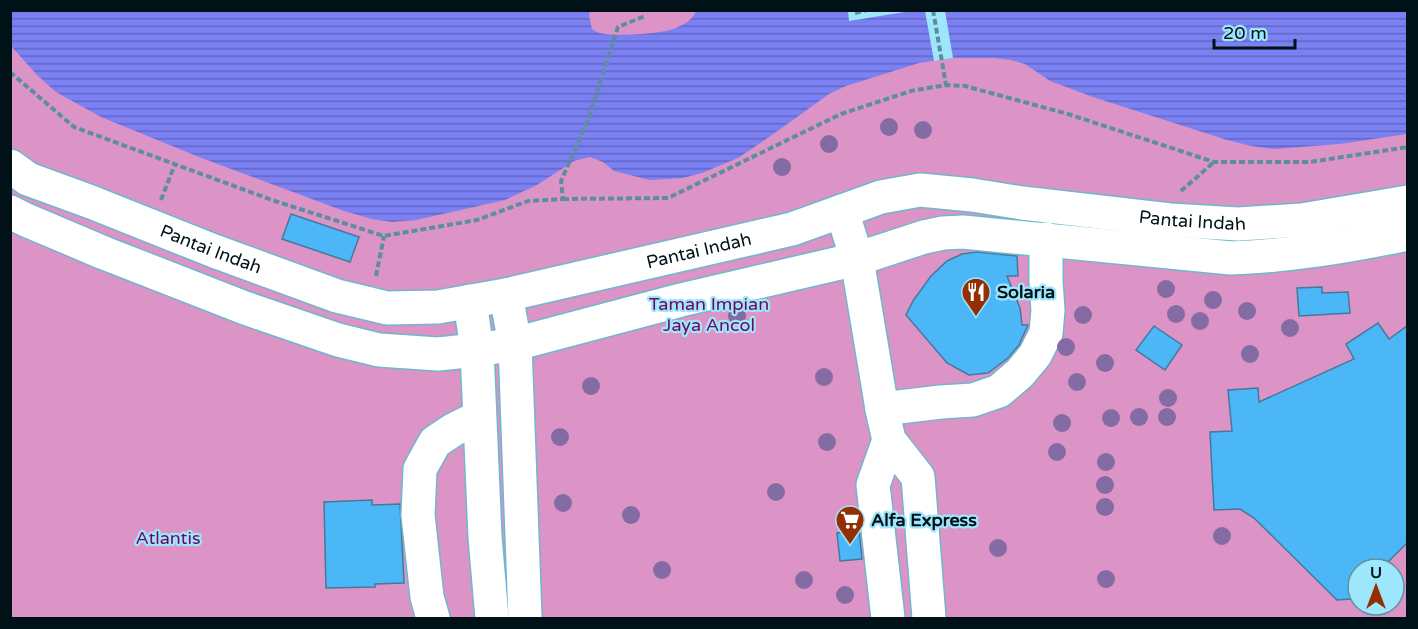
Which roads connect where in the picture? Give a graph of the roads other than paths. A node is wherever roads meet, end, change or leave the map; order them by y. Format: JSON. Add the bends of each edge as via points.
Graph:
{"nodes":[{"id":1,"x":10,"y":166,"type":"edge"},
{"id":2,"x":1407,"y":202,"type":"edge"},
{"id":3,"x":10,"y":212,"type":"edge"},
{"id":4,"x":842,"y":212,"type":"junction"},
{"id":5,"x":1407,"y":234,"type":"edge"},
{"id":6,"x":1047,"y":239,"type":"junction"},
{"id":7,"x":857,"y":259,"type":"junction"},
{"id":8,"x":506,"y":295,"type":"junction"},
{"id":9,"x":470,"y":301,"type":"junction"},
{"id":10,"x":387,"y":308,"type":"junction"},
{"id":11,"x":515,"y":344,"type":"junction"},
{"id":12,"x":379,"y":350,"type":"junction"},
{"id":13,"x":477,"y":350,"type":"junction"},
{"id":14,"x":479,"y":417,"type":"junction"},
{"id":15,"x":886,"y":425,"type":"junction"},
{"id":16,"x":433,"y":618,"type":"edge"},
{"id":17,"x":492,"y":618,"type":"edge"},
{"id":18,"x":525,"y":618,"type":"edge"},
{"id":19,"x":888,"y":618,"type":"edge"},
{"id":20,"x":929,"y":618,"type":"edge"}],
"edges":[{"from":1,"to":10,"type":"street","name":"Pantai Indah","via":[[27,179],[214,251],[337,296]]},
{"from":2,"to":4,"type":"street","name":"Pantai Indah","via":[[1302,220],[1238,224],[1170,220],[920,190],[881,197]]},
{"from":3,"to":12,"type":"street","name":"Pantai Indah","via":[[245,308]]},
{"from":4,"to":7,"type":"street"},
{"from":4,"to":8,"type":"street","name":"Pantai Indah","via":[[792,229]]},
{"from":5,"to":6,"type":"street","name":"Pantai Indah","via":[[1349,246],[1231,258]]},
{"from":6,"to":7,"type":"street","name":"Pantai Indah","via":[[943,233]]},
{"from":6,"to":15,"type":"street","via":[[1046,333],[1020,373],[999,391],[973,400],[941,402]]},
{"from":7,"to":11,"type":"street","name":"Pantai Indah"},
{"from":7,"to":15,"type":"street"},
{"from":8,"to":9,"type":"street","name":"Pantai Indah"},
{"from":8,"to":11,"type":"street"},
{"from":9,"to":10,"type":"street","name":"Pantai Indah","via":[[438,307]]},
{"from":9,"to":13,"type":"street"},
{"from":10,"to":12,"type":"street"},
{"from":11,"to":13,"type":"street","name":"Pantai Indah"},
{"from":11,"to":18,"type":"street"},
{"from":12,"to":13,"type":"street","name":"Pantai Indah","via":[[438,354]]},
{"from":13,"to":14,"type":"street"},
{"from":14,"to":16,"type":"street","via":[[435,442],[420,469],[418,515]]},
{"from":14,"to":17,"type":"street"},
{"from":15,"to":19,"type":"street","via":[[873,485]]},
{"from":15,"to":20,"type":"street","via":[[918,477]]}]}
